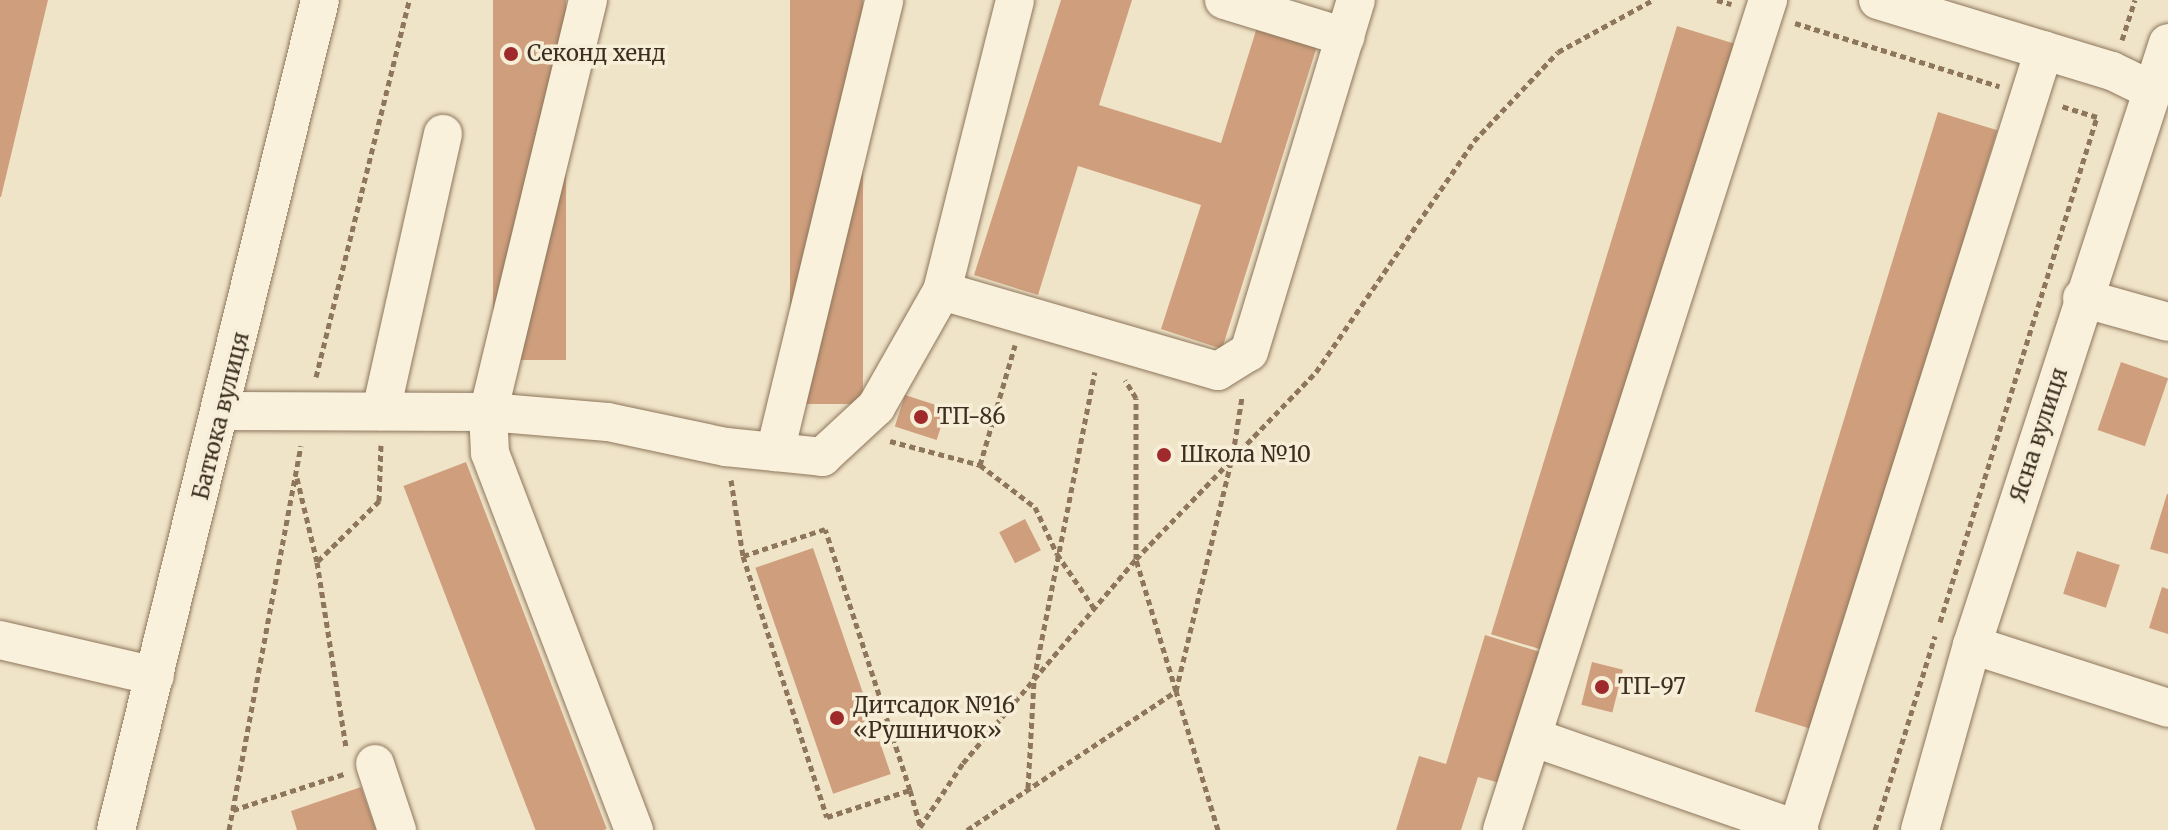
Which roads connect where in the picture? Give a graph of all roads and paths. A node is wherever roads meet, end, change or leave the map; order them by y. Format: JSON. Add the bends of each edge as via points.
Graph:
{"nodes":[{"id":1,"x":588,"y":0,"type":"edge"},
{"id":2,"x":884,"y":0,"type":"edge"},
{"id":3,"x":1015,"y":0,"type":"edge"},
{"id":4,"x":1224,"y":0,"type":"edge"},
{"id":5,"x":1356,"y":0,"type":"edge"},
{"id":6,"x":1653,"y":0,"type":"edge"},
{"id":7,"x":1768,"y":0,"type":"edge"},
{"id":8,"x":1878,"y":0,"type":"edge"},
{"id":9,"x":317,"y":1,"type":"edge"},
{"id":10,"x":1345,"y":37,"type":"junction"},
{"id":11,"x":2168,"y":43,"type":"edge"},
{"id":12,"x":2044,"y":50,"type":"junction"},
{"id":13,"x":2153,"y":91,"type":"junction"},
{"id":14,"x":443,"y":134,"type":"dead end"},
{"id":15,"x":942,"y":291,"type":"junction"},
{"id":16,"x":2082,"y":298,"type":"junction"},
{"id":17,"x":1023,"y":317,"type":"junction"},
{"id":18,"x":2168,"y":322,"type":"edge"},
{"id":19,"x":1102,"y":338,"type":"junction"},
{"id":20,"x":1249,"y":352,"type":"junction"},
{"id":21,"x":223,"y":411,"type":"junction"},
{"id":22,"x":381,"y":411,"type":"junction"},
{"id":23,"x":488,"y":412,"type":"junction"},
{"id":24,"x":854,"y":431,"type":"junction"},
{"id":25,"x":726,"y":447,"type":"junction"},
{"id":26,"x":775,"y":452,"type":"junction"},
{"id":27,"x":1233,"y":454,"type":"junction"},
{"id":28,"x":980,"y":465,"type":"junction"},
{"id":29,"x":296,"y":473,"type":"dead end"},
{"id":30,"x":1057,"y":554,"type":"junction"},
{"id":31,"x":743,"y":556,"type":"junction"},
{"id":32,"x":1136,"y":559,"type":"junction"},
{"id":33,"x":317,"y":562,"type":"junction"},
{"id":34,"x":1094,"y":608,"type":"junction"},
{"id":35,"x":0,"y":640,"type":"edge"},
{"id":36,"x":1972,"y":645,"type":"junction"},
{"id":37,"x":155,"y":676,"type":"junction"},
{"id":38,"x":1034,"y":679,"type":"junction"},
{"id":39,"x":1176,"y":691,"type":"junction"},
{"id":40,"x":2168,"y":708,"type":"edge"},
{"id":41,"x":1535,"y":738,"type":"junction"},
{"id":42,"x":363,"y":768,"type":"junction"},
{"id":43,"x":1028,"y":788,"type":"junction"},
{"id":44,"x":910,"y":790,"type":"junction"},
{"id":45,"x":233,"y":810,"type":"dead end"},
{"id":46,"x":921,"y":828,"type":"edge"},
{"id":47,"x":116,"y":830,"type":"edge"},
{"id":48,"x":397,"y":830,"type":"edge"},
{"id":49,"x":634,"y":830,"type":"edge"},
{"id":50,"x":967,"y":830,"type":"edge"},
{"id":51,"x":1218,"y":830,"type":"edge"},
{"id":52,"x":1502,"y":830,"type":"edge"},
{"id":53,"x":1798,"y":830,"type":"edge"},
{"id":54,"x":1920,"y":830,"type":"edge"}],
"edges":[{"from":1,"to":23,"type":"street"},
{"from":2,"to":26,"type":"street"},
{"from":3,"to":15,"type":"street"},
{"from":4,"to":10,"type":"street"},
{"from":5,"to":10,"type":"street"},
{"from":6,"to":27,"type":"path","via":[[1558,52],[1474,141],[1316,372]]},
{"from":7,"to":41,"type":"street"},
{"from":8,"to":12,"type":"street"},
{"from":9,"to":21,"type":"street","name":"Батюка вулиця"},
{"from":10,"to":20,"type":"street"},
{"from":11,"to":13,"type":"street","name":"Ясна вулиця"},
{"from":12,"to":13,"type":"street","via":[[2112,71]]},
{"from":12,"to":53,"type":"street"},
{"from":13,"to":16,"type":"street","name":"Ясна вулиця"},
{"from":14,"to":22,"type":"street"},
{"from":15,"to":17,"type":"street"},
{"from":15,"to":24,"type":"street","via":[[876,407]]},
{"from":16,"to":18,"type":"street"},
{"from":16,"to":36,"type":"street","name":"Ясна вулиця"},
{"from":17,"to":19,"type":"street"},
{"from":17,"to":28,"type":"path"},
{"from":19,"to":20,"type":"street","via":[[1218,371]]},
{"from":19,"to":30,"type":"path"},
{"from":19,"to":32,"type":"path","via":[[1136,398]]},
{"from":20,"to":27,"type":"path"},
{"from":21,"to":22,"type":"street"},
{"from":21,"to":37,"type":"street","name":"Батюка вулиця"},
{"from":22,"to":23,"type":"street"},
{"from":22,"to":33,"type":"path","via":[[379,501]]},
{"from":23,"to":25,"type":"street","via":[[608,422]]},
{"from":23,"to":49,"type":"street","via":[[490,453]]},
{"from":24,"to":26,"type":"street","via":[[822,457]]},
{"from":24,"to":28,"type":"path"},
{"from":25,"to":26,"type":"street"},
{"from":25,"to":31,"type":"path"},
{"from":27,"to":32,"type":"path"},
{"from":27,"to":39,"type":"path"},
{"from":28,"to":30,"type":"path","via":[[1035,507]]},
{"from":29,"to":33,"type":"path"},
{"from":30,"to":34,"type":"path"},
{"from":30,"to":38,"type":"path"},
{"from":31,"to":44,"type":"path","via":[[825,529]]},
{"from":31,"to":44,"type":"path","via":[[827,817]]},
{"from":32,"to":34,"type":"path"},
{"from":32,"to":39,"type":"path"},
{"from":33,"to":42,"type":"path"},
{"from":34,"to":38,"type":"path"},
{"from":35,"to":37,"type":"street"},
{"from":36,"to":40,"type":"street"},
{"from":36,"to":54,"type":"street","name":"Ясна вулиця"},
{"from":37,"to":47,"type":"street","name":"Батюка вулиця"},
{"from":38,"to":43,"type":"path"},
{"from":38,"to":46,"type":"path","via":[[963,763]]},
{"from":39,"to":43,"type":"path"},
{"from":39,"to":51,"type":"path"},
{"from":41,"to":52,"type":"street"},
{"from":41,"to":53,"type":"street"},
{"from":42,"to":45,"type":"path"},
{"from":42,"to":48,"type":"street"},
{"from":43,"to":50,"type":"path"},
{"from":44,"to":46,"type":"path"}]}
